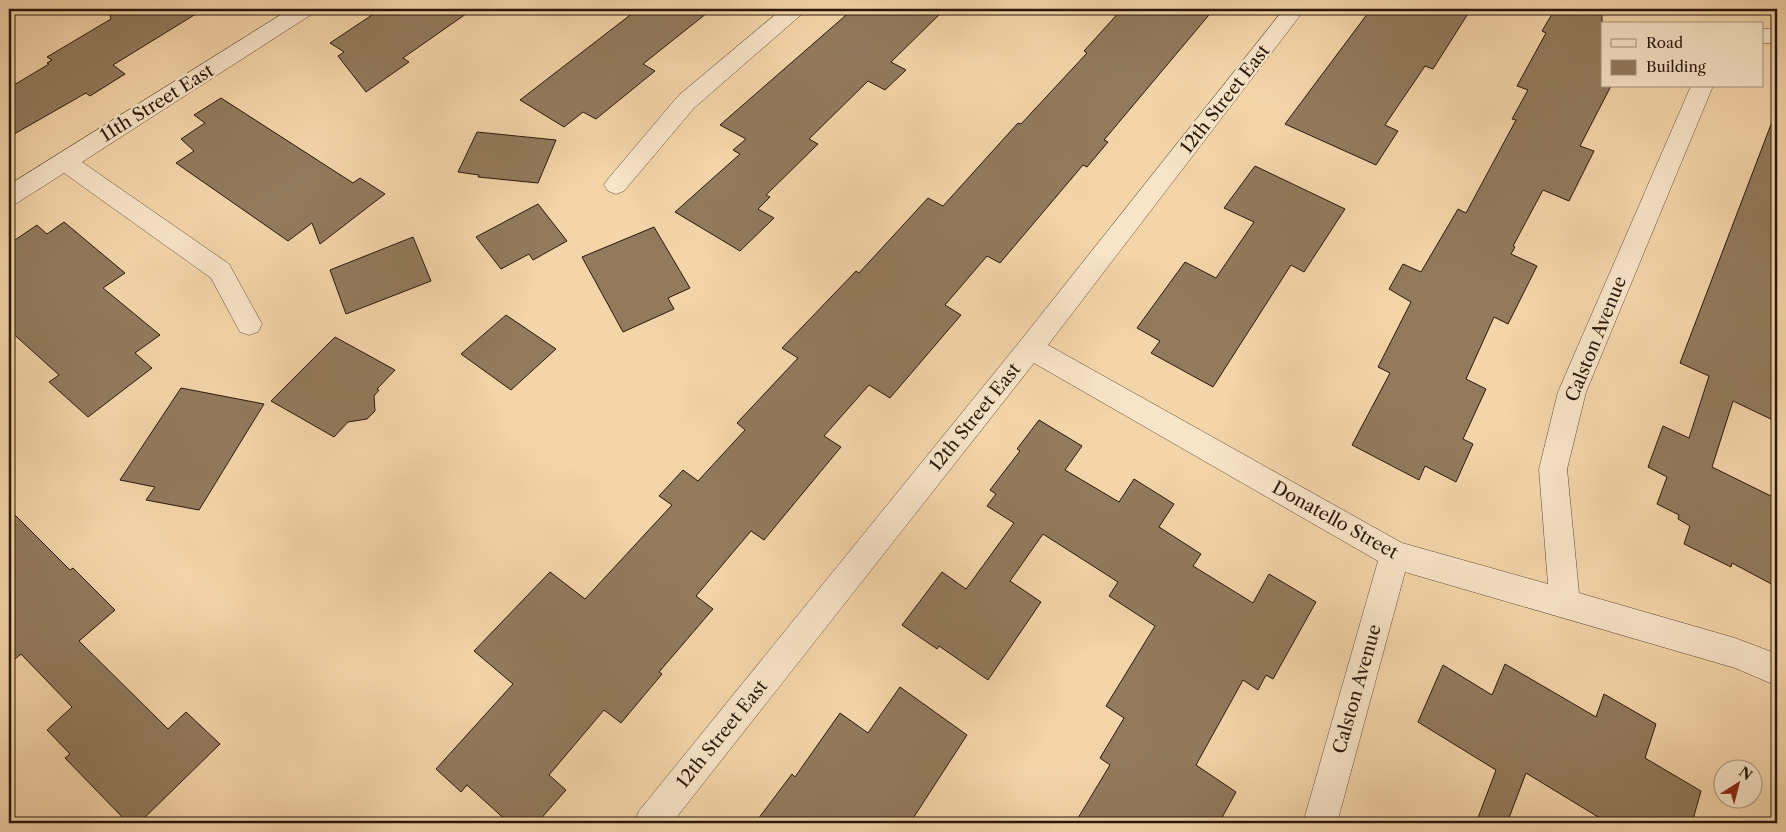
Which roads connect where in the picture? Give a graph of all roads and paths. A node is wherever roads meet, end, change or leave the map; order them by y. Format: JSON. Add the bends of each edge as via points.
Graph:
{"nodes":[{"id":1,"x":305,"y":9,"type":"edge"},
{"id":2,"x":796,"y":9,"type":"edge"},
{"id":3,"x":1295,"y":9,"type":"edge"},
{"id":4,"x":1764,"y":36,"type":"edge"},
{"id":5,"x":1777,"y":36,"type":"edge"},
{"id":6,"x":1701,"y":88,"type":"edge"},
{"id":7,"x":65,"y":162,"type":"junction"},
{"id":8,"x":616,"y":185,"type":"dead end"},
{"id":9,"x":9,"y":198,"type":"edge"},
{"id":10,"x":249,"y":324,"type":"dead end"},
{"id":11,"x":1030,"y":348,"type":"junction"},
{"id":12,"x":1395,"y":555,"type":"junction"},
{"id":13,"x":1566,"y":605,"type":"junction"},
{"id":14,"x":1777,"y":670,"type":"edge"},
{"id":15,"x":651,"y":823,"type":"edge"},
{"id":16,"x":1320,"y":823,"type":"edge"}],
"edges":[{"from":1,"to":7,"type":"street","name":"11th Street East"},
{"from":2,"to":8,"type":"street","via":[[686,102]]},
{"from":3,"to":11,"type":"street","name":"12th Street East"},
{"from":4,"to":5,"type":"street"},
{"from":6,"to":13,"type":"street","name":"Calston Avenue","via":[[1572,392],[1553,469]]},
{"from":7,"to":9,"type":"street","name":"11th Street East"},
{"from":7,"to":10,"type":"street","via":[[220,271]]},
{"from":11,"to":12,"type":"street","name":"Donatello Street"},
{"from":11,"to":15,"type":"street","name":"12th Street East"},
{"from":12,"to":13,"type":"street","name":"Donatello Street"},
{"from":12,"to":16,"type":"street","name":"Calston Avenue"},
{"from":13,"to":14,"type":"street","name":"Donatello Street","via":[[1736,653]]}]}
